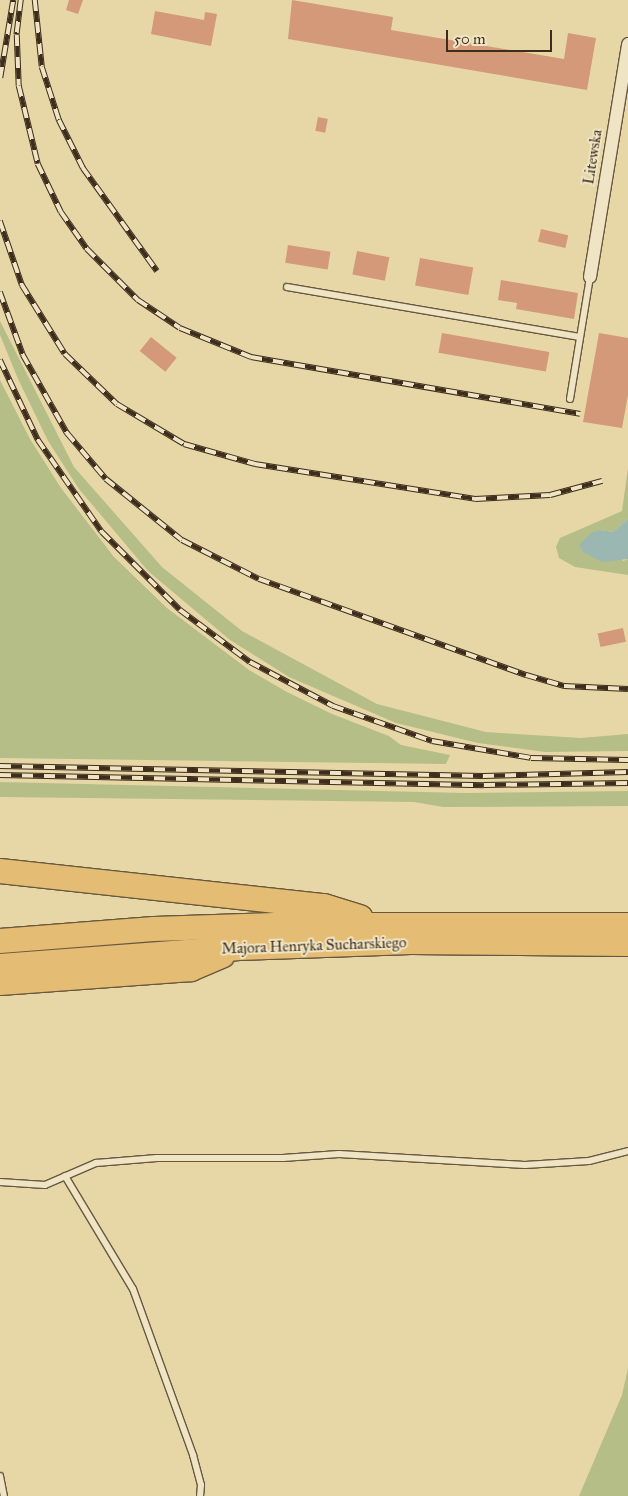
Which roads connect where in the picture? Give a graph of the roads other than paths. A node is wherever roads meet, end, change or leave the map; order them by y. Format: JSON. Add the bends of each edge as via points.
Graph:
{"nodes":[{"id":1,"x":628,"y":44,"type":"edge"},
{"id":2,"x":590,"y":277,"type":"joint"},
{"id":3,"x":286,"y":287,"type":"dead end"},
{"id":4,"x":580,"y":337,"type":"junction"},
{"id":5,"x":570,"y":399,"type":"dead end"},
{"id":6,"x":0,"y":872,"type":"edge"},
{"id":7,"x":380,"y":923,"type":"junction"},
{"id":8,"x":628,"y":925,"type":"edge"},
{"id":9,"x":0,"y":941,"type":"edge"},
{"id":10,"x":628,"y":944,"type":"edge"},
{"id":11,"x":239,"y":948,"type":"junction"},
{"id":12,"x":0,"y":966,"type":"edge"},
{"id":13,"x":0,"y":983,"type":"edge"},
{"id":14,"x":628,"y":1151,"type":"edge"},
{"id":15,"x":65,"y":1176,"type":"junction"},
{"id":16,"x":0,"y":1182,"type":"edge"},
{"id":17,"x":0,"y":1476,"type":"edge"},
{"id":18,"x":4,"y":1496,"type":"edge"},
{"id":19,"x":200,"y":1496,"type":"edge"}],
"edges":[{"from":1,"to":2,"type":"street","name":"Litewska"},
{"from":2,"to":4,"type":"lane"},
{"from":3,"to":4,"type":"lane"},
{"from":4,"to":5,"type":"lane"},
{"from":6,"to":7,"type":"highway","via":[[324,906]]},
{"from":7,"to":8,"type":"highway","name":"Majora Henryka Sucharskiego"},
{"from":7,"to":9,"type":"highway","name":"Majora Henryka Sucharskiego","via":[[154,929]]},
{"from":10,"to":11,"type":"highway","name":"Majora Henryka Sucharskiego","via":[[411,942]]},
{"from":11,"to":12,"type":"highway","name":"Majora Henryka Sucharskiego"},
{"from":11,"to":13,"type":"highway","via":[[191,969]]},
{"from":14,"to":15,"type":"lane","via":[[589,1161],[525,1165],[339,1154],[283,1158],[157,1158],[96,1163]]},
{"from":15,"to":16,"type":"lane","via":[[45,1185]]},
{"from":15,"to":19,"type":"lane","via":[[133,1289],[193,1455],[201,1485]]},
{"from":17,"to":18,"type":"lane"}]}
